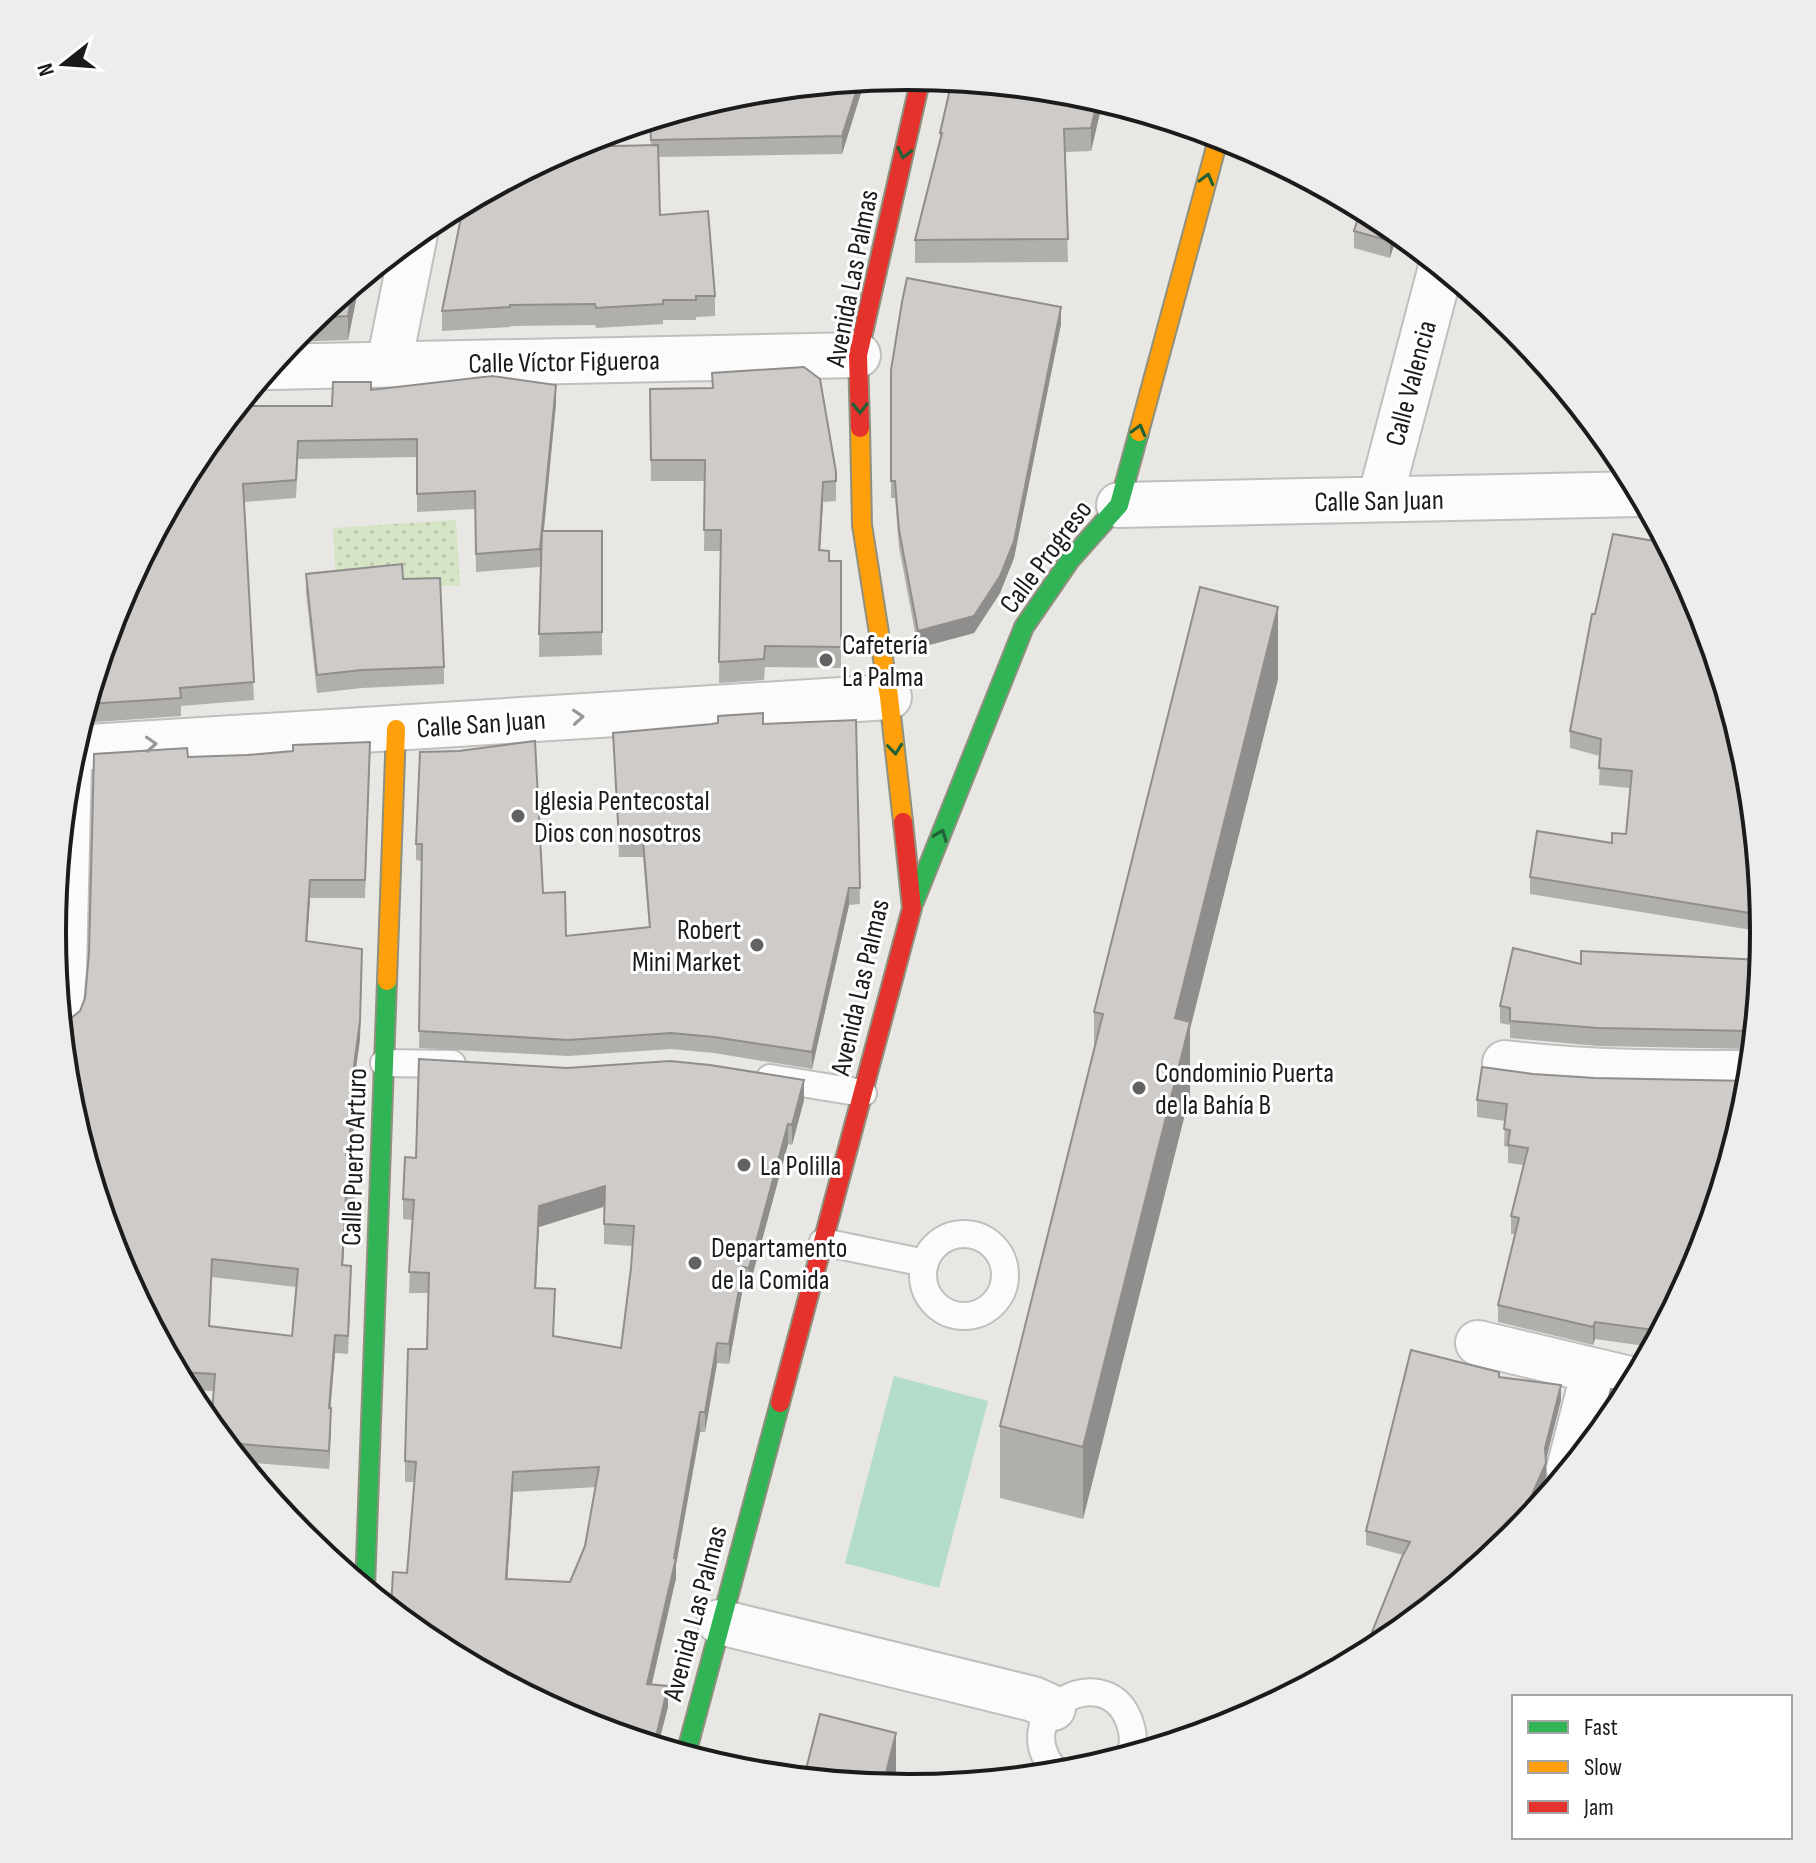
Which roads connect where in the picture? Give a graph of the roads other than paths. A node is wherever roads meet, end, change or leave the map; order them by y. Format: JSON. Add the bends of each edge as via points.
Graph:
{"nodes":[{"id":1,"x":918,"y":90,"type":"edge"},
{"id":2,"x":1216,"y":148,"type":"edge"},
{"id":3,"x":412,"y":251,"type":"edge"},
{"id":4,"x":1438,"y":277,"type":"edge"},
{"id":5,"x":858,"y":355,"type":"junction"},
{"id":6,"x":389,"y":364,"type":"junction"},
{"id":7,"x":284,"y":367,"type":"edge"},
{"id":8,"x":1627,"y":494,"type":"edge"},
{"id":9,"x":1380,"y":499,"type":"junction"},
{"id":10,"x":1119,"y":505,"type":"junction"},
{"id":11,"x":889,"y":697,"type":"junction"},
{"id":12,"x":396,"y":729,"type":"junction"},
{"id":13,"x":87,"y":747,"type":"edge"},
{"id":14,"x":912,"y":908,"type":"junction"},
{"id":15,"x":384,"y":1063,"type":"junction"},
{"id":16,"x":1505,"y":1063,"type":"dead end"},
{"id":17,"x":481,"y":1065,"type":"edge"},
{"id":18,"x":741,"y":1073,"type":"edge"},
{"id":19,"x":1738,"y":1073,"type":"edge"},
{"id":20,"x":863,"y":1093,"type":"junction"},
{"id":21,"x":823,"y":1242,"type":"junction"},
{"id":22,"x":925,"y":1263,"type":"dead end"},
{"id":23,"x":1478,"y":1343,"type":"dead end"},
{"id":24,"x":1614,"y":1376,"type":"edge"},
{"id":25,"x":1592,"y":1422,"type":"edge"},
{"id":26,"x":365,"y":1575,"type":"edge"},
{"id":27,"x":720,"y":1622,"type":"junction"},
{"id":28,"x":1053,"y":1708,"type":"junction"},
{"id":29,"x":1133,"y":1743,"type":"edge"},
{"id":30,"x":688,"y":1745,"type":"edge"},
{"id":31,"x":1048,"y":1761,"type":"edge"}],
"edges":[{"from":1,"to":5,"type":"street","name":"Avenida Las Palmas","one_way":true},
{"from":10,"to":2,"type":"street","name":"Calle Progreso","one_way":true},
{"from":3,"to":6,"type":"street"},
{"from":4,"to":9,"type":"street","name":"Calle Valencia"},
{"from":5,"to":6,"type":"street","name":"Calle Víctor Figueroa"},
{"from":5,"to":11,"type":"street","name":"Avenida Las Palmas","one_way":true,"via":[[862,525]]},
{"from":6,"to":7,"type":"street","name":"Calle Víctor Figueroa"},
{"from":8,"to":9,"type":"street","name":"Calle San Juan"},
{"from":9,"to":10,"type":"street","name":"Calle San Juan"},
{"from":14,"to":10,"type":"street","name":"Calle Progreso","one_way":true,"via":[[1024,627],[1070,560]]},
{"from":12,"to":11,"type":"street","name":"Calle San Juan","one_way":true},
{"from":11,"to":14,"type":"street","name":"Avenida Las Palmas","one_way":true},
{"from":13,"to":12,"type":"street","name":"Calle San Juan","one_way":true},
{"from":12,"to":15,"type":"street","name":"Calle Puerto Arturo"},
{"from":14,"to":20,"type":"street","name":"Avenida Las Palmas"},
{"from":15,"to":17,"type":"lane"},
{"from":15,"to":26,"type":"street","name":"Calle Puerto Arturo"},
{"from":16,"to":19,"type":"street","via":[[1616,1072]]},
{"from":18,"to":20,"type":"lane"},
{"from":20,"to":21,"type":"street","name":"Avenida Las Palmas"},
{"from":21,"to":22,"type":"lane"},
{"from":21,"to":27,"type":"street","name":"Avenida Las Palmas"},
{"from":23,"to":24,"type":"street"},
{"from":24,"to":25,"type":"street"},
{"from":27,"to":28,"type":"street"},
{"from":27,"to":30,"type":"street","name":"Avenida Las Palmas"},
{"from":28,"to":29,"type":"lane","via":[[1079,1693],[1114,1700],[1126,1713]]},
{"from":28,"to":31,"type":"lane","via":[[1042,1729]]}]}
